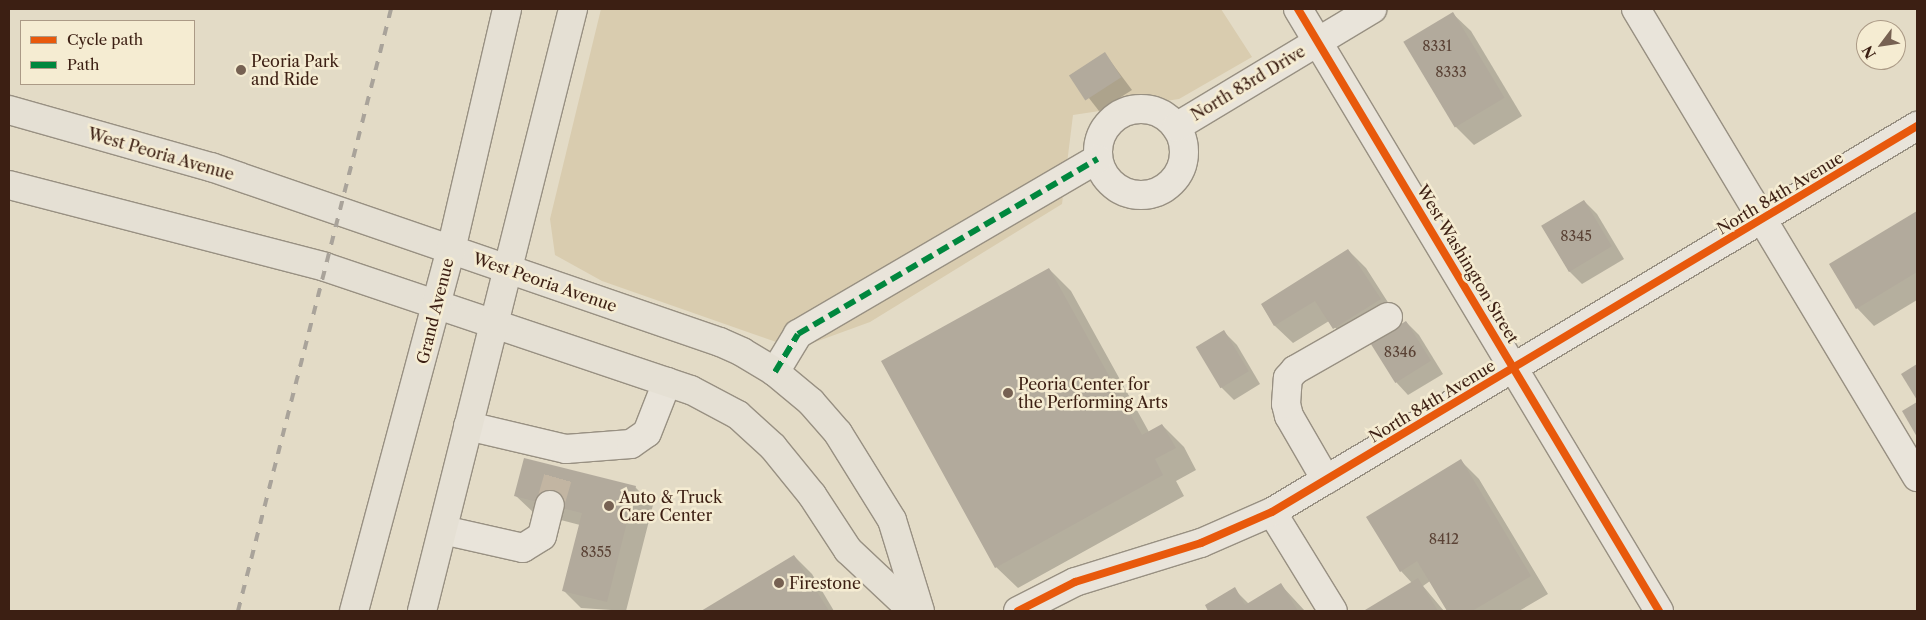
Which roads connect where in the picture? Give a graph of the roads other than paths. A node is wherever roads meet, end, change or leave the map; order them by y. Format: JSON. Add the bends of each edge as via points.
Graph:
{"nodes":[{"id":1,"x":507,"y":9,"type":"edge"},
{"id":2,"x":573,"y":9,"type":"edge"},
{"id":3,"x":1298,"y":9,"type":"edge"},
{"id":4,"x":1372,"y":9,"type":"edge"},
{"id":5,"x":1636,"y":9,"type":"edge"},
{"id":6,"x":1318,"y":41,"type":"junction"},
{"id":7,"x":9,"y":110,"type":"edge"},
{"id":8,"x":1917,"y":126,"type":"edge"},
{"id":9,"x":1176,"y":127,"type":"junction"},
{"id":10,"x":1098,"y":159,"type":"junction"},
{"id":11,"x":9,"y":185,"type":"edge"},
{"id":12,"x":1763,"y":220,"type":"junction"},
{"id":13,"x":451,"y":250,"type":"junction"},
{"id":14,"x":506,"y":271,"type":"junction"},
{"id":15,"x":436,"y":306,"type":"junction"},
{"id":16,"x":1388,"y":317,"type":"dead end"},
{"id":17,"x":494,"y":324,"type":"junction"},
{"id":18,"x":1514,"y":368,"type":"junction"},
{"id":19,"x":776,"y":372,"type":"junction"},
{"id":20,"x":667,"y":382,"type":"junction"},
{"id":21,"x":468,"y":426,"type":"junction"},
{"id":22,"x":1917,"y":477,"type":"edge"},
{"id":23,"x":1326,"y":480,"type":"junction"},
{"id":24,"x":550,"y":505,"type":"tunnel mouth"},
{"id":25,"x":1272,"y":512,"type":"junction"},
{"id":26,"x":443,"y":530,"type":"junction"},
{"id":27,"x":354,"y":611,"type":"edge"},
{"id":28,"x":422,"y":611,"type":"edge"},
{"id":29,"x":912,"y":611,"type":"edge"},
{"id":30,"x":920,"y":611,"type":"edge"},
{"id":31,"x":1018,"y":611,"type":"edge"},
{"id":32,"x":1333,"y":611,"type":"edge"},
{"id":33,"x":1659,"y":611,"type":"edge"}],
"edges":[{"from":1,"to":13,"type":"main road","name":"Grand Avenue"},
{"from":2,"to":14,"type":"main road"},
{"from":3,"to":6,"type":"street","name":"West Washington Street"},
{"from":4,"to":6,"type":"street","name":"North 83rd Drive"},
{"from":5,"to":12,"type":"street"},
{"from":6,"to":9,"type":"street","name":"North 83rd Drive"},
{"from":6,"to":18,"type":"street","name":"West Washington Street"},
{"from":7,"to":13,"type":"main road","name":"West Peoria Avenue","via":[[211,167]]},
{"from":8,"to":12,"type":"street","name":"North 84th Avenue"},
{"from":9,"to":10,"type":"street","name":"North 83rd Drive","via":[[1153,110],[1124,111],[1103,130]]},
{"from":9,"to":10,"type":"street","name":"North 83rd Drive","via":[[1182,140],[1181,167],[1174,179],[1151,194],[1123,191],[1103,172]]},
{"from":10,"to":19,"type":"street","via":[[798,334]]},
{"from":11,"to":15,"type":"main road","via":[[325,267]]},
{"from":12,"to":18,"type":"street","name":"North 84th Avenue"},
{"from":12,"to":22,"type":"street"},
{"from":13,"to":14,"type":"main road","name":"West Peoria Avenue"},
{"from":13,"to":15,"type":"main road","name":"Grand Avenue"},
{"from":14,"to":17,"type":"main road"},
{"from":14,"to":19,"type":"main road","name":"West Peoria Avenue","via":[[720,342]]},
{"from":15,"to":17,"type":"main road"},
{"from":15,"to":27,"type":"main road","name":"Grand Avenue"},
{"from":16,"to":23,"type":"street","via":[[1295,370],[1288,378],[1286,404],[1289,416]]},
{"from":17,"to":20,"type":"main road"},
{"from":17,"to":21,"type":"main road"},
{"from":18,"to":23,"type":"street","name":"North 84th Avenue"},
{"from":18,"to":33,"type":"street","name":"West Washington Street"},
{"from":19,"to":30,"type":"main road","name":"West Peoria Avenue","via":[[811,402],[838,433],[892,520]]},
{"from":20,"to":21,"type":"street","via":[[647,433],[631,444],[564,458]]},
{"from":20,"to":29,"type":"main road","via":[[691,390],[738,415],[773,447],[812,494],[848,550]]},
{"from":21,"to":26,"type":"main road"},
{"from":23,"to":25,"type":"street","name":"North 84th Avenue"},
{"from":24,"to":26,"type":"street","via":[[542,536],[523,548]]},
{"from":25,"to":31,"type":"street","name":"North 84th Avenue","via":[[1201,542],[1075,582]]},
{"from":25,"to":32,"type":"street"},
{"from":26,"to":28,"type":"main road"}]}
